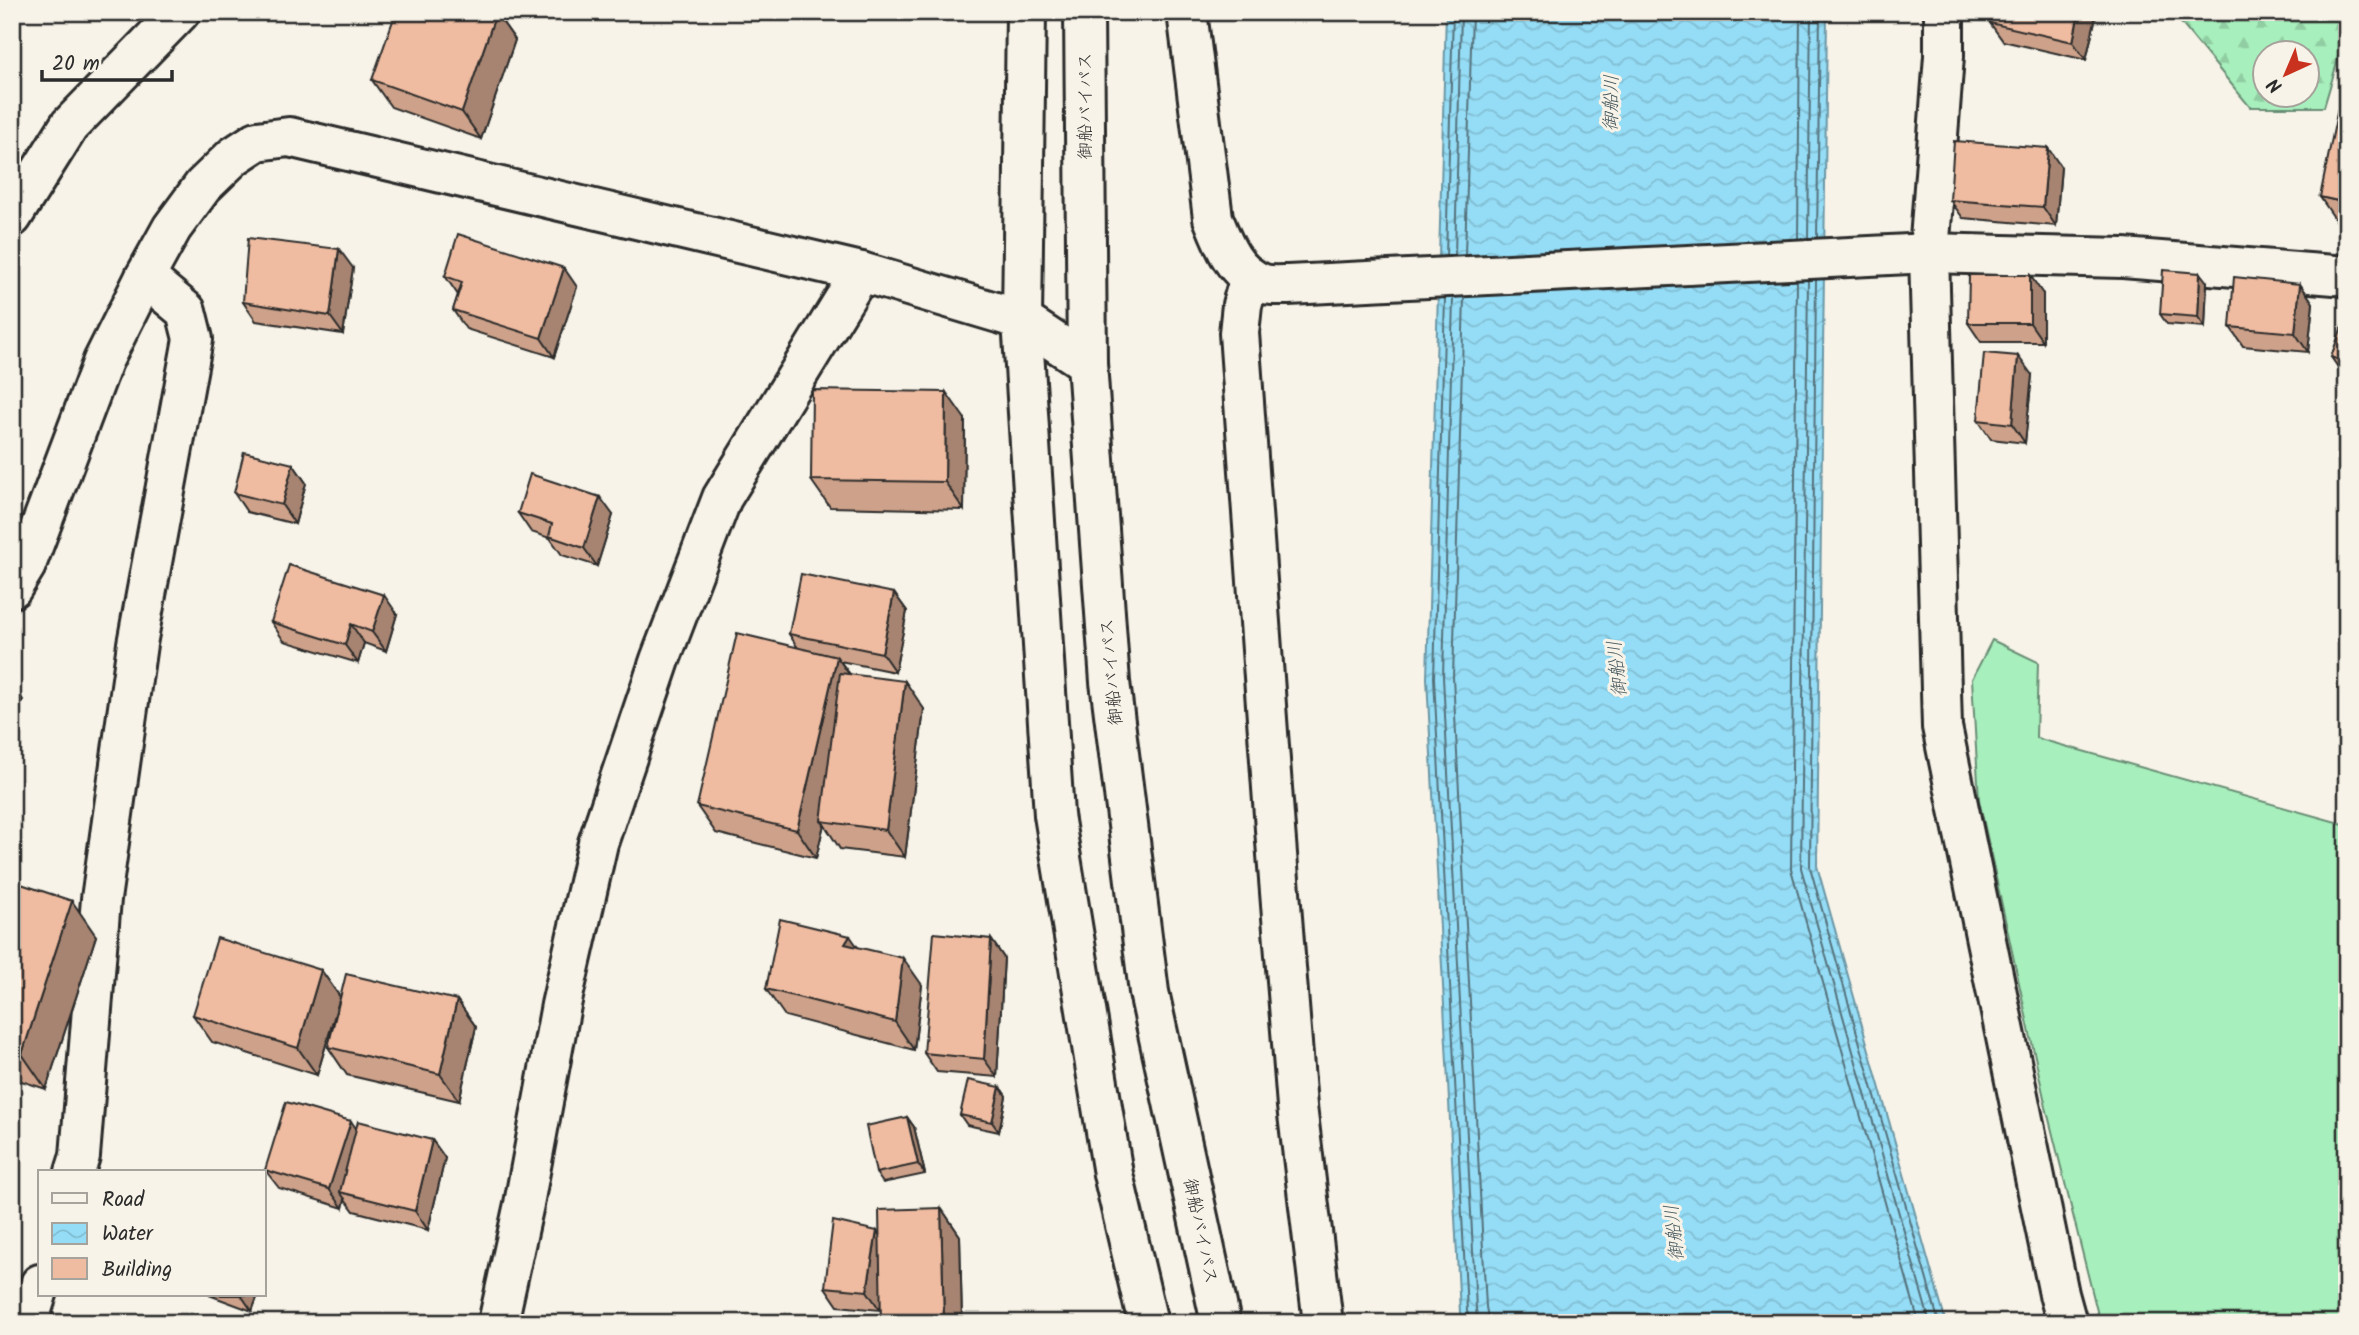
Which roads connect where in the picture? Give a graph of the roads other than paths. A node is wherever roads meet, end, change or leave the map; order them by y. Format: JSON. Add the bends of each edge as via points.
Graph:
{"nodes":[{"id":1,"x":180,"y":12,"type":"edge"},
{"id":2,"x":1026,"y":12,"type":"edge"},
{"id":3,"x":1084,"y":12,"type":"edge"},
{"id":4,"x":1187,"y":12,"type":"edge"},
{"id":5,"x":1944,"y":12,"type":"edge"},
{"id":6,"x":1954,"y":12,"type":"edge"},
{"id":7,"x":1944,"y":56,"type":"junction"},
{"id":8,"x":12,"y":217,"type":"edge"},
{"id":9,"x":1929,"y":253,"type":"junction"},
{"id":10,"x":861,"y":272,"type":"junction"},
{"id":11,"x":2347,"y":276,"type":"edge"},
{"id":12,"x":145,"y":277,"type":"junction"},
{"id":13,"x":1250,"y":277,"type":"junction"},
{"id":14,"x":1022,"y":320,"type":"junction"},
{"id":15,"x":1087,"y":363,"type":"junction"},
{"id":16,"x":12,"y":588,"type":"edge"},
{"id":17,"x":76,"y":1170,"type":"edge"},
{"id":18,"x":38,"y":1290,"type":"edge"},
{"id":19,"x":28,"y":1323,"type":"edge"},
{"id":20,"x":498,"y":1323,"type":"edge"},
{"id":21,"x":1148,"y":1323,"type":"edge"},
{"id":22,"x":1220,"y":1323,"type":"edge"},
{"id":23,"x":1323,"y":1323,"type":"edge"},
{"id":24,"x":2067,"y":1323,"type":"edge"}],
"edges":[{"from":1,"to":8,"type":"main road","via":[[69,126]]},
{"from":2,"to":14,"type":"main road"},
{"from":3,"to":15,"type":"main road","name":"御船バイパス"},
{"from":4,"to":13,"type":"main road","via":[[1213,218],[1224,247]]},
{"from":5,"to":7,"type":"main road"},
{"from":6,"to":7,"type":"main road"},
{"from":7,"to":9,"type":"main road"},
{"from":9,"to":11,"type":"main road","via":[[2123,258]]},
{"from":9,"to":13,"type":"main road","via":[[1288,285],[1263,284]]},
{"from":9,"to":24,"type":"main road","via":[[1942,727]]},
{"from":10,"to":12,"type":"main road","via":[[289,138],[257,141],[234,156],[203,186],[172,228]]},
{"from":10,"to":14,"type":"main road"},
{"from":10,"to":20,"type":"main road","via":[[722,498],[656,673],[598,843]]},
{"from":12,"to":16,"type":"main road","via":[[103,361],[26,565]]},
{"from":12,"to":17,"type":"main road","via":[[186,311],[193,339],[137,644],[112,818]]},
{"from":13,"to":23,"type":"main road","via":[[1242,305],[1240,346],[1297,1106]]},
{"from":14,"to":15,"type":"main road"},
{"from":14,"to":21,"type":"main road","via":[[1054,815],[1113,1174]]},
{"from":15,"to":22,"type":"main road","name":"御船バイパス","via":[[1110,682],[1149,992]]},
{"from":18,"to":19,"type":"main road"}]}
